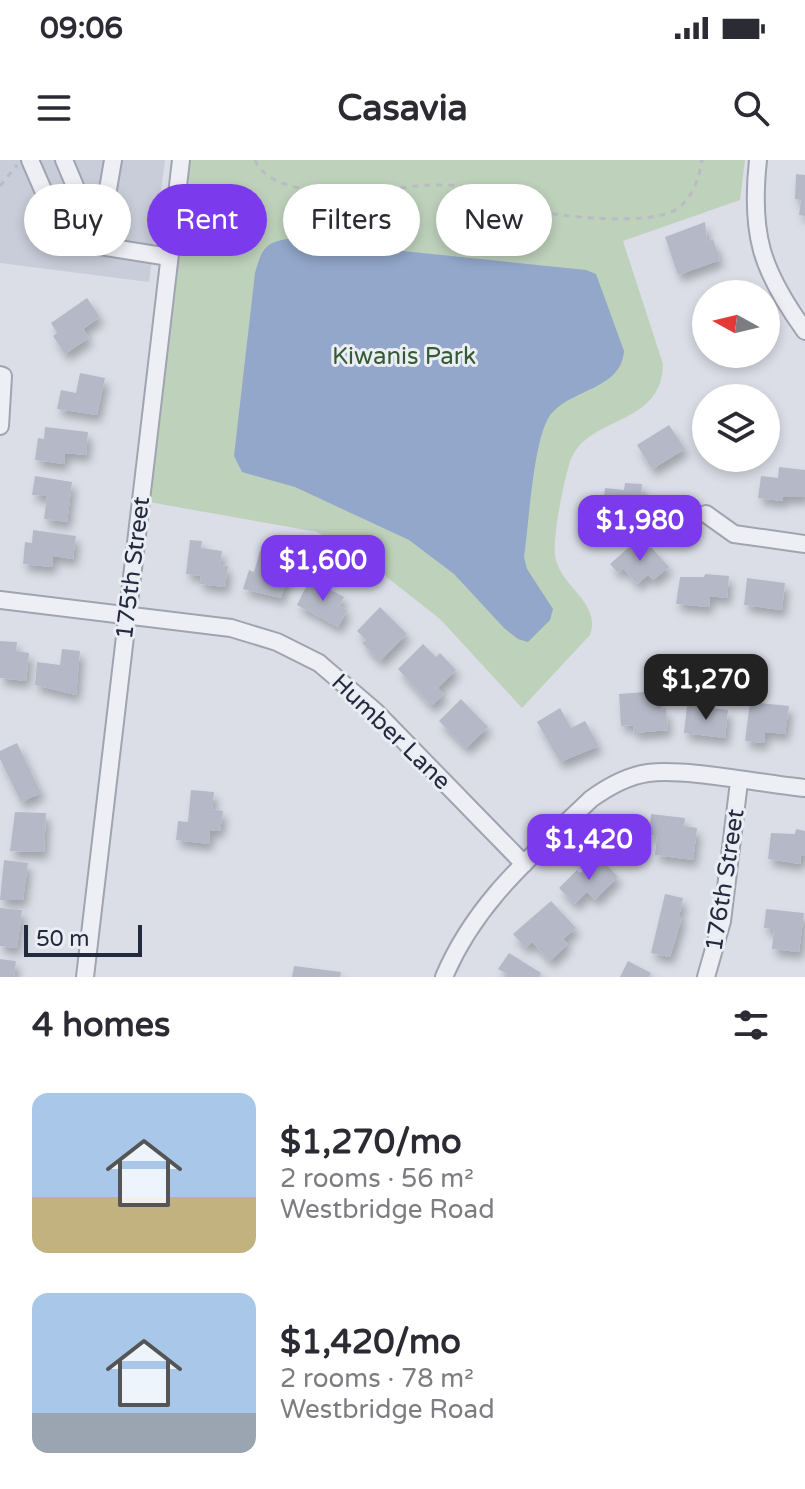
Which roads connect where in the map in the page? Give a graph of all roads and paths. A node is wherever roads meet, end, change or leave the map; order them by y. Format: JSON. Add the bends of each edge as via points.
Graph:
{"nodes":[{"id":1,"x":64,"y":160,"type":"edge"},
{"id":2,"x":113,"y":160,"type":"edge"},
{"id":3,"x":181,"y":160,"type":"edge"},
{"id":4,"x":255,"y":160,"type":"edge"},
{"id":5,"x":702,"y":160,"type":"edge"},
{"id":6,"x":758,"y":160,"type":"edge"},
{"id":7,"x":24,"y":163,"type":"edge"},
{"id":8,"x":0,"y":186,"type":"edge"},
{"id":9,"x":169,"y":257,"type":"junction"},
{"id":10,"x":805,"y":331,"type":"edge"},
{"id":11,"x":2,"y":375,"type":"edge"},
{"id":12,"x":0,"y":426,"type":"edge"},
{"id":13,"x":706,"y":514,"type":"dead end"},
{"id":14,"x":805,"y":544,"type":"edge"},
{"id":15,"x":0,"y":600,"type":"edge"},
{"id":16,"x":127,"y":614,"type":"junction"},
{"id":17,"x":739,"y":782,"type":"junction"},
{"id":18,"x":805,"y":788,"type":"edge"},
{"id":19,"x":524,"y":864,"type":"junction"},
{"id":20,"x":85,"y":977,"type":"edge"},
{"id":21,"x":444,"y":977,"type":"edge"},
{"id":22,"x":706,"y":977,"type":"edge"}],
"edges":[{"from":1,"to":2,"type":"street","via":[[85,210],[106,201]]},
{"from":3,"to":9,"type":"street","name":"175th Street"},
{"from":4,"to":5,"type":"path","via":[[268,177],[293,187],[360,192],[447,185],[545,212],[637,218],[678,208],[697,181]]},
{"from":6,"to":10,"type":"street","via":[[753,204],[760,248]]},
{"from":7,"to":8,"type":"path"},
{"from":7,"to":9,"type":"street","via":[[74,242]]},
{"from":9,"to":16,"type":"street","name":"175th Street"},
{"from":11,"to":12,"type":"street"},
{"from":13,"to":14,"type":"street","via":[[734,534]]},
{"from":15,"to":16,"type":"street","name":"Humber Lane"},
{"from":16,"to":19,"type":"street","name":"Humber Lane","via":[[242,631],[319,663],[375,711]]},
{"from":16,"to":20,"type":"street","name":"175th Street"},
{"from":17,"to":18,"type":"street"},
{"from":17,"to":19,"type":"street","via":[[668,773],[626,778],[591,799]]},
{"from":17,"to":22,"type":"street","name":"176th Street","via":[[722,921]]},
{"from":19,"to":21,"type":"street","via":[[466,930]]}]}
